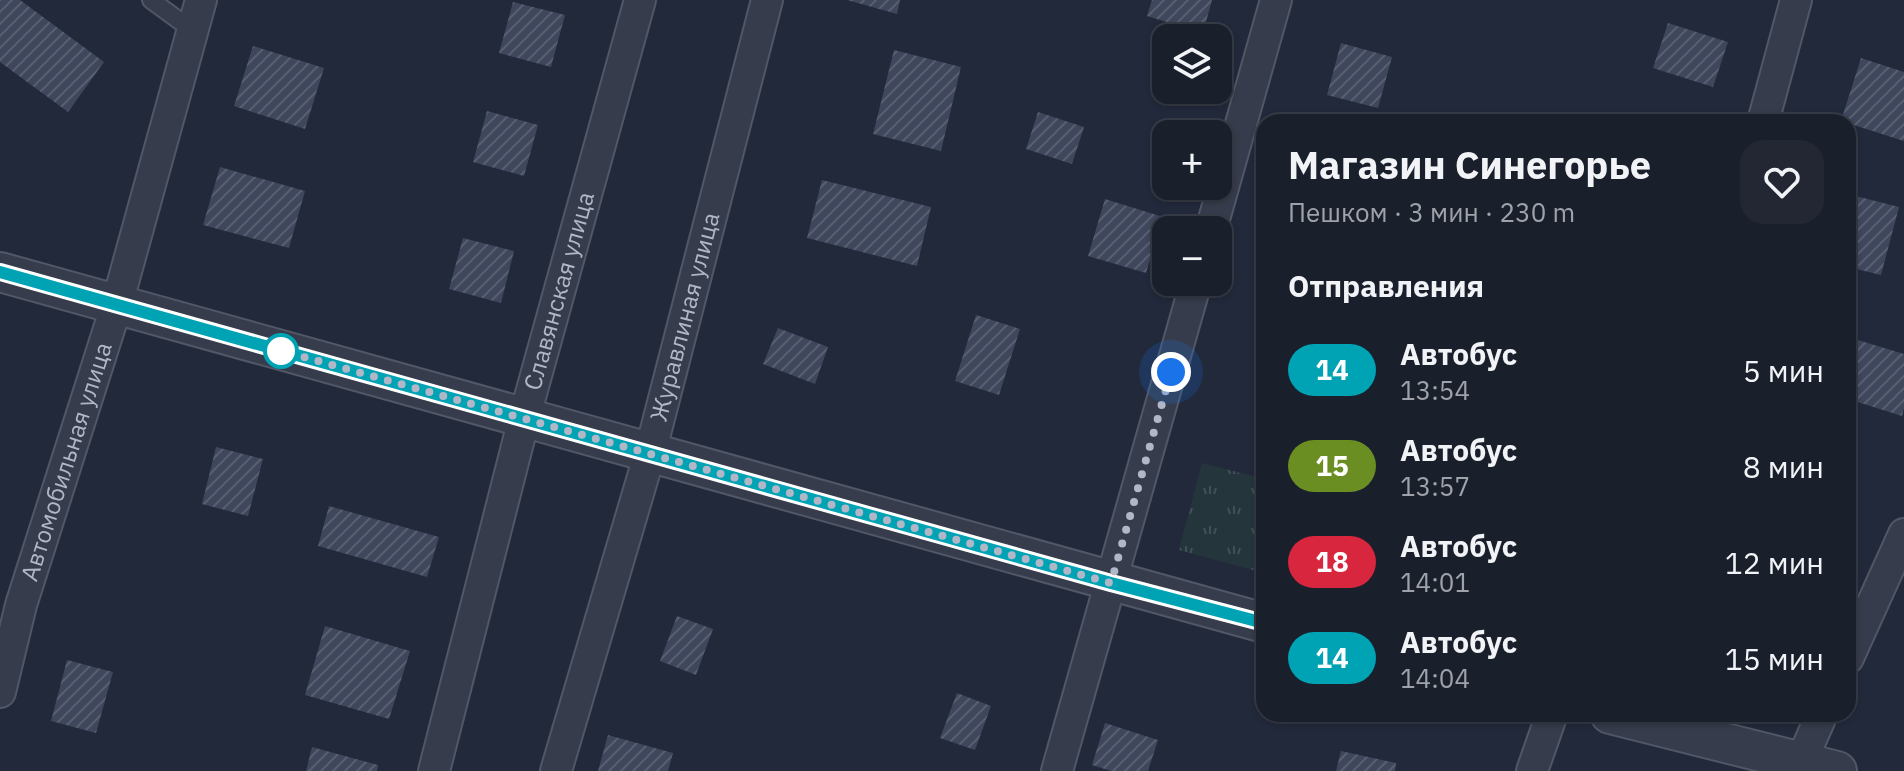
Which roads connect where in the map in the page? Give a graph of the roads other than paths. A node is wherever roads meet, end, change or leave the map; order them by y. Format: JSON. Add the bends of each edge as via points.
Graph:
{"nodes":[{"id":1,"x":151,"y":0,"type":"edge"},
{"id":2,"x":201,"y":0,"type":"edge"},
{"id":3,"x":640,"y":0,"type":"edge"},
{"id":4,"x":767,"y":0,"type":"edge"},
{"id":5,"x":1276,"y":0,"type":"edge"},
{"id":6,"x":1796,"y":0,"type":"edge"},
{"id":7,"x":192,"y":30,"type":"junction"},
{"id":8,"x":1765,"y":114,"type":"edge"},
{"id":9,"x":1215,"y":216,"type":"edge"},
{"id":10,"x":0,"y":272,"type":"edge"},
{"id":11,"x":1192,"y":296,"type":"edge"},
{"id":12,"x":117,"y":304,"type":"junction"},
{"id":13,"x":524,"y":419,"type":"junction"},
{"id":14,"x":650,"y":453,"type":"junction"},
{"id":15,"x":1904,"y":534,"type":"edge"},
{"id":16,"x":1111,"y":583,"type":"junction"},
{"id":17,"x":1256,"y":621,"type":"edge"},
{"id":18,"x":1856,"y":640,"type":"edge"},
{"id":19,"x":0,"y":692,"type":"edge"},
{"id":20,"x":1549,"y":722,"type":"edge"},
{"id":21,"x":1642,"y":722,"type":"edge"},
{"id":22,"x":1818,"y":722,"type":"edge"},
{"id":23,"x":1801,"y":762,"type":"junction"},
{"id":24,"x":434,"y":771,"type":"edge"},
{"id":25,"x":556,"y":771,"type":"edge"},
{"id":26,"x":1057,"y":771,"type":"edge"},
{"id":27,"x":1532,"y":771,"type":"edge"},
{"id":28,"x":1837,"y":771,"type":"edge"}],
"edges":[{"from":1,"to":7,"type":"lane"},
{"from":2,"to":7,"type":"street","name":"Автомобильная улица"},
{"from":3,"to":13,"type":"street","name":"Славянская улица"},
{"from":4,"to":14,"type":"street","name":"Журавлиная улица"},
{"from":5,"to":9,"type":"street"},
{"from":6,"to":8,"type":"street"},
{"from":7,"to":12,"type":"street","name":"Автомобильная улица"},
{"from":10,"to":12,"type":"street"},
{"from":11,"to":16,"type":"street"},
{"from":12,"to":13,"type":"street"},
{"from":12,"to":19,"type":"street","name":"Автомобильная улица","via":[[21,605]]},
{"from":13,"to":14,"type":"street"},
{"from":13,"to":24,"type":"street","name":"Славянская улица"},
{"from":14,"to":16,"type":"street"},
{"from":14,"to":25,"type":"street","name":"Журавлиная улица"},
{"from":15,"to":18,"type":"street"},
{"from":16,"to":17,"type":"street"},
{"from":16,"to":26,"type":"street"},
{"from":20,"to":27,"type":"street"},
{"from":21,"to":23,"type":"street"},
{"from":22,"to":23,"type":"street"},
{"from":23,"to":28,"type":"street"}]}
